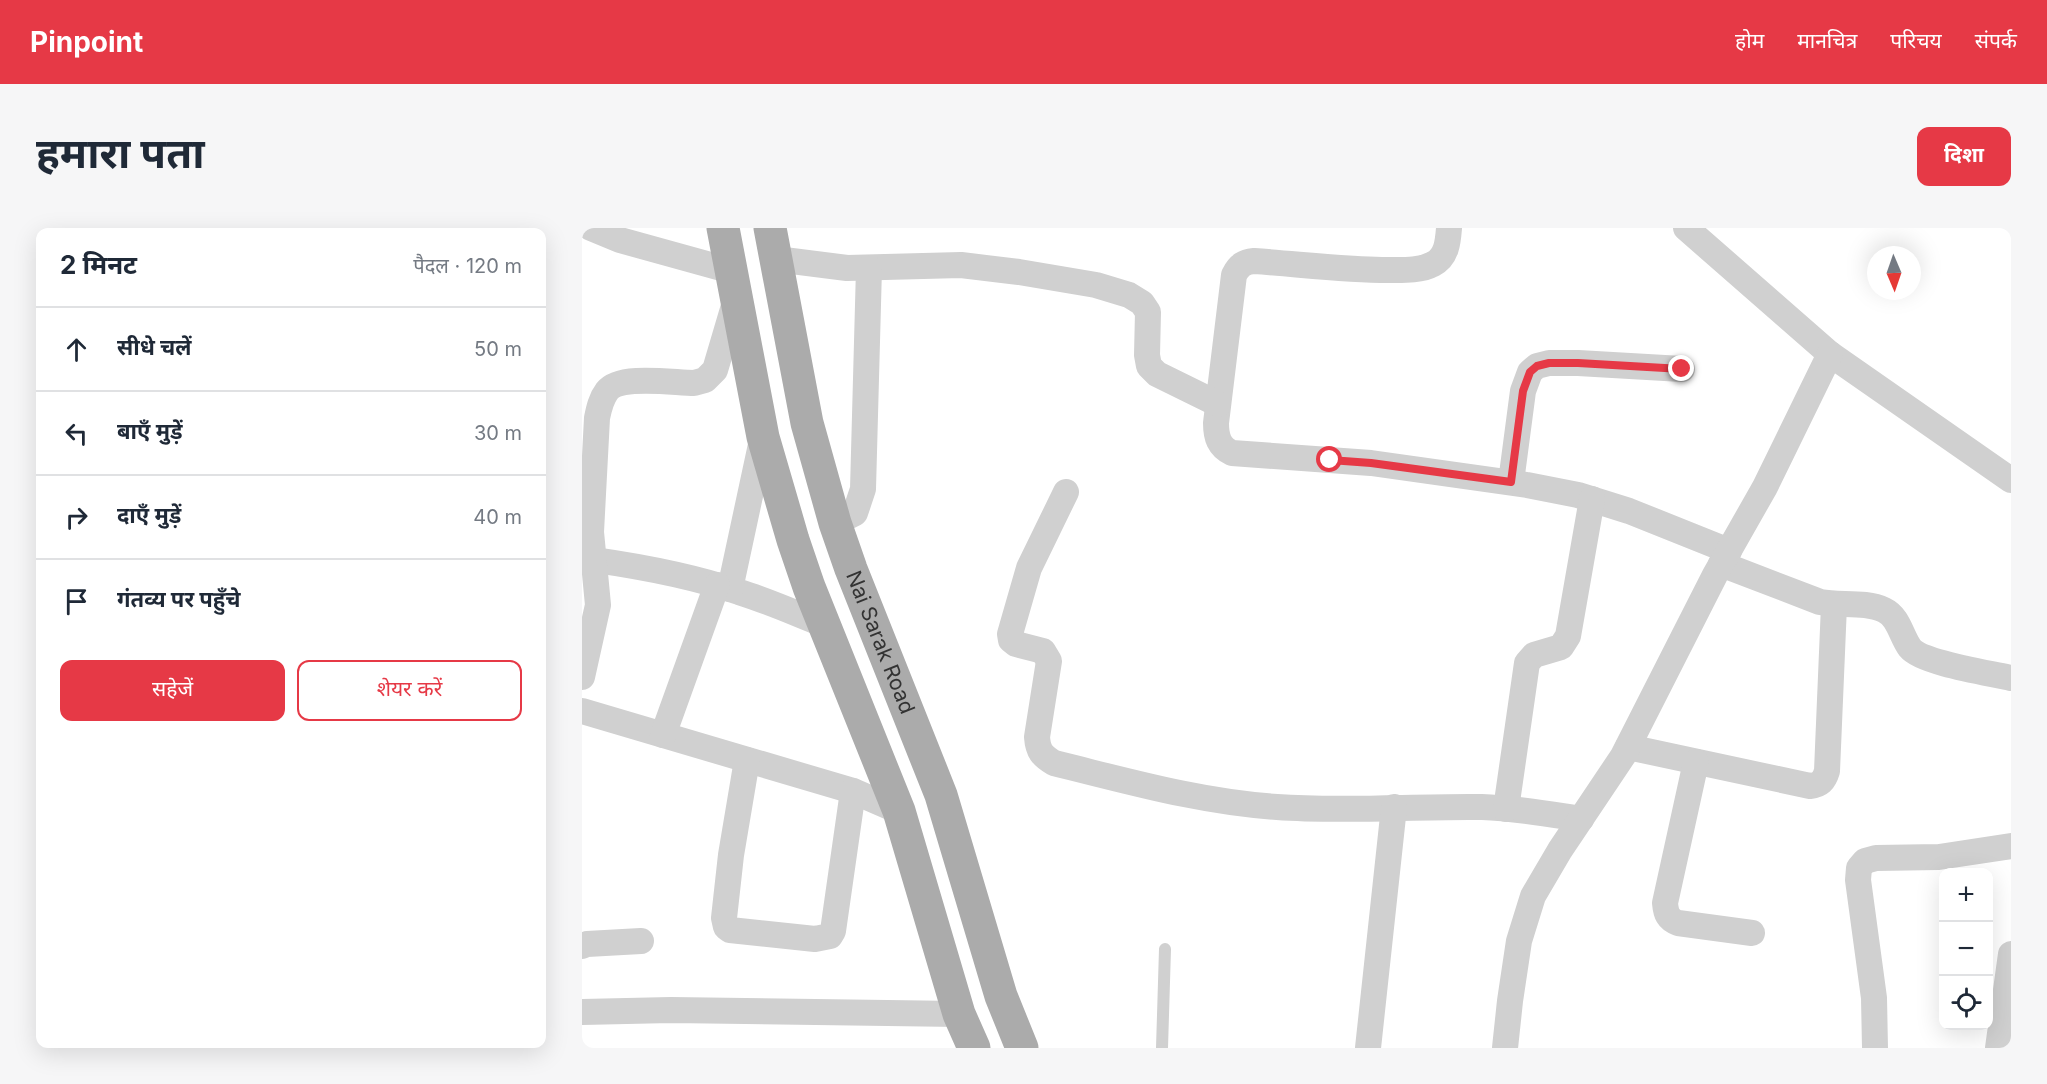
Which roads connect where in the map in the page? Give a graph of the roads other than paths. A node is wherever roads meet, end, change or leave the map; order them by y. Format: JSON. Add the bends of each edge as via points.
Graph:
{"nodes":[{"id":1,"x":591,"y":228,"type":"edge"},
{"id":2,"x":723,"y":228,"type":"edge"},
{"id":3,"x":770,"y":228,"type":"edge"},
{"id":4,"x":1449,"y":228,"type":"edge"},
{"id":5,"x":1686,"y":228,"type":"edge"},
{"id":6,"x":776,"y":259,"type":"junction"},
{"id":7,"x":869,"y":268,"type":"junction"},
{"id":8,"x":734,"y":283,"type":"junction"},
{"id":9,"x":1830,"y":354,"type":"junction"},
{"id":10,"x":1682,"y":369,"type":"dead end"},
{"id":11,"x":1218,"y":404,"type":"junction"},
{"id":12,"x":763,"y":437,"type":"junction"},
{"id":13,"x":2011,"y":480,"type":"edge"},
{"id":14,"x":1511,"y":482,"type":"junction"},
{"id":15,"x":1066,"y":492,"type":"dead end"},
{"id":16,"x":1592,"y":499,"type":"junction"},
{"id":17,"x":835,"y":523,"type":"junction"},
{"id":18,"x":1725,"y":558,"type":"junction"},
{"id":19,"x":595,"y":560,"type":"junction"},
{"id":20,"x":724,"y":587,"type":"junction"},
{"id":21,"x":1834,"y":605,"type":"junction"},
{"id":22,"x":825,"y":625,"type":"junction"},
{"id":23,"x":582,"y":677,"type":"edge"},
{"id":24,"x":2011,"y":678,"type":"edge"},
{"id":25,"x":582,"y":711,"type":"edge"},
{"id":26,"x":663,"y":735,"type":"junction"},
{"id":27,"x":1628,"y":747,"type":"junction"},
{"id":28,"x":747,"y":760,"type":"junction"},
{"id":29,"x":1696,"y":762,"type":"junction"},
{"id":30,"x":853,"y":791,"type":"junction"},
{"id":31,"x":1394,"y":807,"type":"junction"},
{"id":32,"x":1506,"y":809,"type":"junction"},
{"id":33,"x":899,"y":811,"type":"junction"},
{"id":34,"x":1581,"y":819,"type":"junction"},
{"id":35,"x":2011,"y":846,"type":"edge"},
{"id":36,"x":1752,"y":933,"type":"dead end"},
{"id":37,"x":641,"y":941,"type":"dead end"},
{"id":38,"x":582,"y":946,"type":"edge"},
{"id":39,"x":1165,"y":949,"type":"dead end"},
{"id":40,"x":2011,"y":954,"type":"edge"},
{"id":41,"x":582,"y":1012,"type":"edge"},
{"id":42,"x":959,"y":1014,"type":"junction"},
{"id":43,"x":974,"y":1048,"type":"edge"},
{"id":44,"x":1022,"y":1048,"type":"edge"},
{"id":45,"x":1162,"y":1048,"type":"edge"},
{"id":46,"x":1368,"y":1048,"type":"edge"},
{"id":47,"x":1505,"y":1048,"type":"edge"},
{"id":48,"x":1875,"y":1048,"type":"edge"},
{"id":49,"x":1998,"y":1048,"type":"edge"}],
"edges":[{"from":1,"to":8,"type":"street"},
{"from":2,"to":8,"type":"main road"},
{"from":3,"to":6,"type":"main road","name":"Nai Sarak Road"},
{"from":4,"to":11,"type":"street","via":[[1440,259],[1420,268],[1333,269],[1254,261],[1238,267]]},
{"from":5,"to":9,"type":"street"},
{"from":6,"to":7,"type":"street"},
{"from":6,"to":17,"type":"main road","name":"Nai Sarak Road","via":[[807,423]]},
{"from":7,"to":11,"type":"street","via":[[961,266],[1019,272],[1096,285],[1129,295],[1148,312],[1149,366],[1157,374]]},
{"from":7,"to":17,"type":"street","via":[[863,489],[855,513]]},
{"from":8,"to":12,"type":"main road"},
{"from":8,"to":19,"type":"street","via":[[715,370],[705,380],[621,382],[608,389],[601,402],[591,532]]},
{"from":9,"to":13,"type":"street"},
{"from":9,"to":18,"type":"street","via":[[1765,487]]},
{"from":10,"to":14,"type":"street","via":[[1578,363],[1537,366],[1530,372],[1523,391]]},
{"from":11,"to":14,"type":"street","via":[[1216,432],[1224,449],[1232,453],[1371,463]]},
{"from":12,"to":20,"type":"street"},
{"from":12,"to":22,"type":"main road","via":[[793,540]]},
{"from":14,"to":16,"type":"street"},
{"from":15,"to":31,"type":"street","via":[[1029,568],[1010,634],[1016,644],[1043,651],[1049,662],[1037,737],[1043,756],[1054,763],[1227,803],[1278,808]]},
{"from":16,"to":18,"type":"street","via":[[1629,511]]},
{"from":16,"to":32,"type":"street","via":[[1568,636],[1560,647],[1534,655],[1527,663]]},
{"from":17,"to":44,"type":"main road","name":"Nai Sarak Road","via":[[941,795],[1001,996]]},
{"from":18,"to":21,"type":"street","via":[[1803,596]]},
{"from":18,"to":27,"type":"street"},
{"from":19,"to":20,"type":"street","via":[[645,567]]},
{"from":19,"to":23,"type":"street","via":[[598,605]]},
{"from":20,"to":22,"type":"street"},
{"from":20,"to":26,"type":"street"},
{"from":21,"to":24,"type":"street","via":[[1881,608],[1888,612],[1910,648],[1920,655]]},
{"from":21,"to":29,"type":"street","via":[[1824,780],[1810,786]]},
{"from":22,"to":33,"type":"main road"},
{"from":25,"to":26,"type":"street"},
{"from":26,"to":28,"type":"street"},
{"from":27,"to":29,"type":"street"},
{"from":27,"to":34,"type":"street"},
{"from":28,"to":30,"type":"street"},
{"from":28,"to":30,"type":"street","via":[[726,895],[724,918],[730,930],[815,939],[830,936]]},
{"from":29,"to":36,"type":"street","via":[[1666,913],[1678,923]]},
{"from":30,"to":33,"type":"street"},
{"from":31,"to":32,"type":"street"},
{"from":31,"to":46,"type":"street"},
{"from":32,"to":34,"type":"street"},
{"from":33,"to":42,"type":"main road"},
{"from":34,"to":47,"type":"street","via":[[1533,897],[1519,941]]},
{"from":35,"to":48,"type":"street","via":[[1939,857],[1876,858],[1859,868],[1874,998]]},
{"from":37,"to":38,"type":"street"},
{"from":39,"to":45,"type":"lane"},
{"from":40,"to":49,"type":"street"},
{"from":41,"to":42,"type":"street"},
{"from":42,"to":43,"type":"main road"}]}
